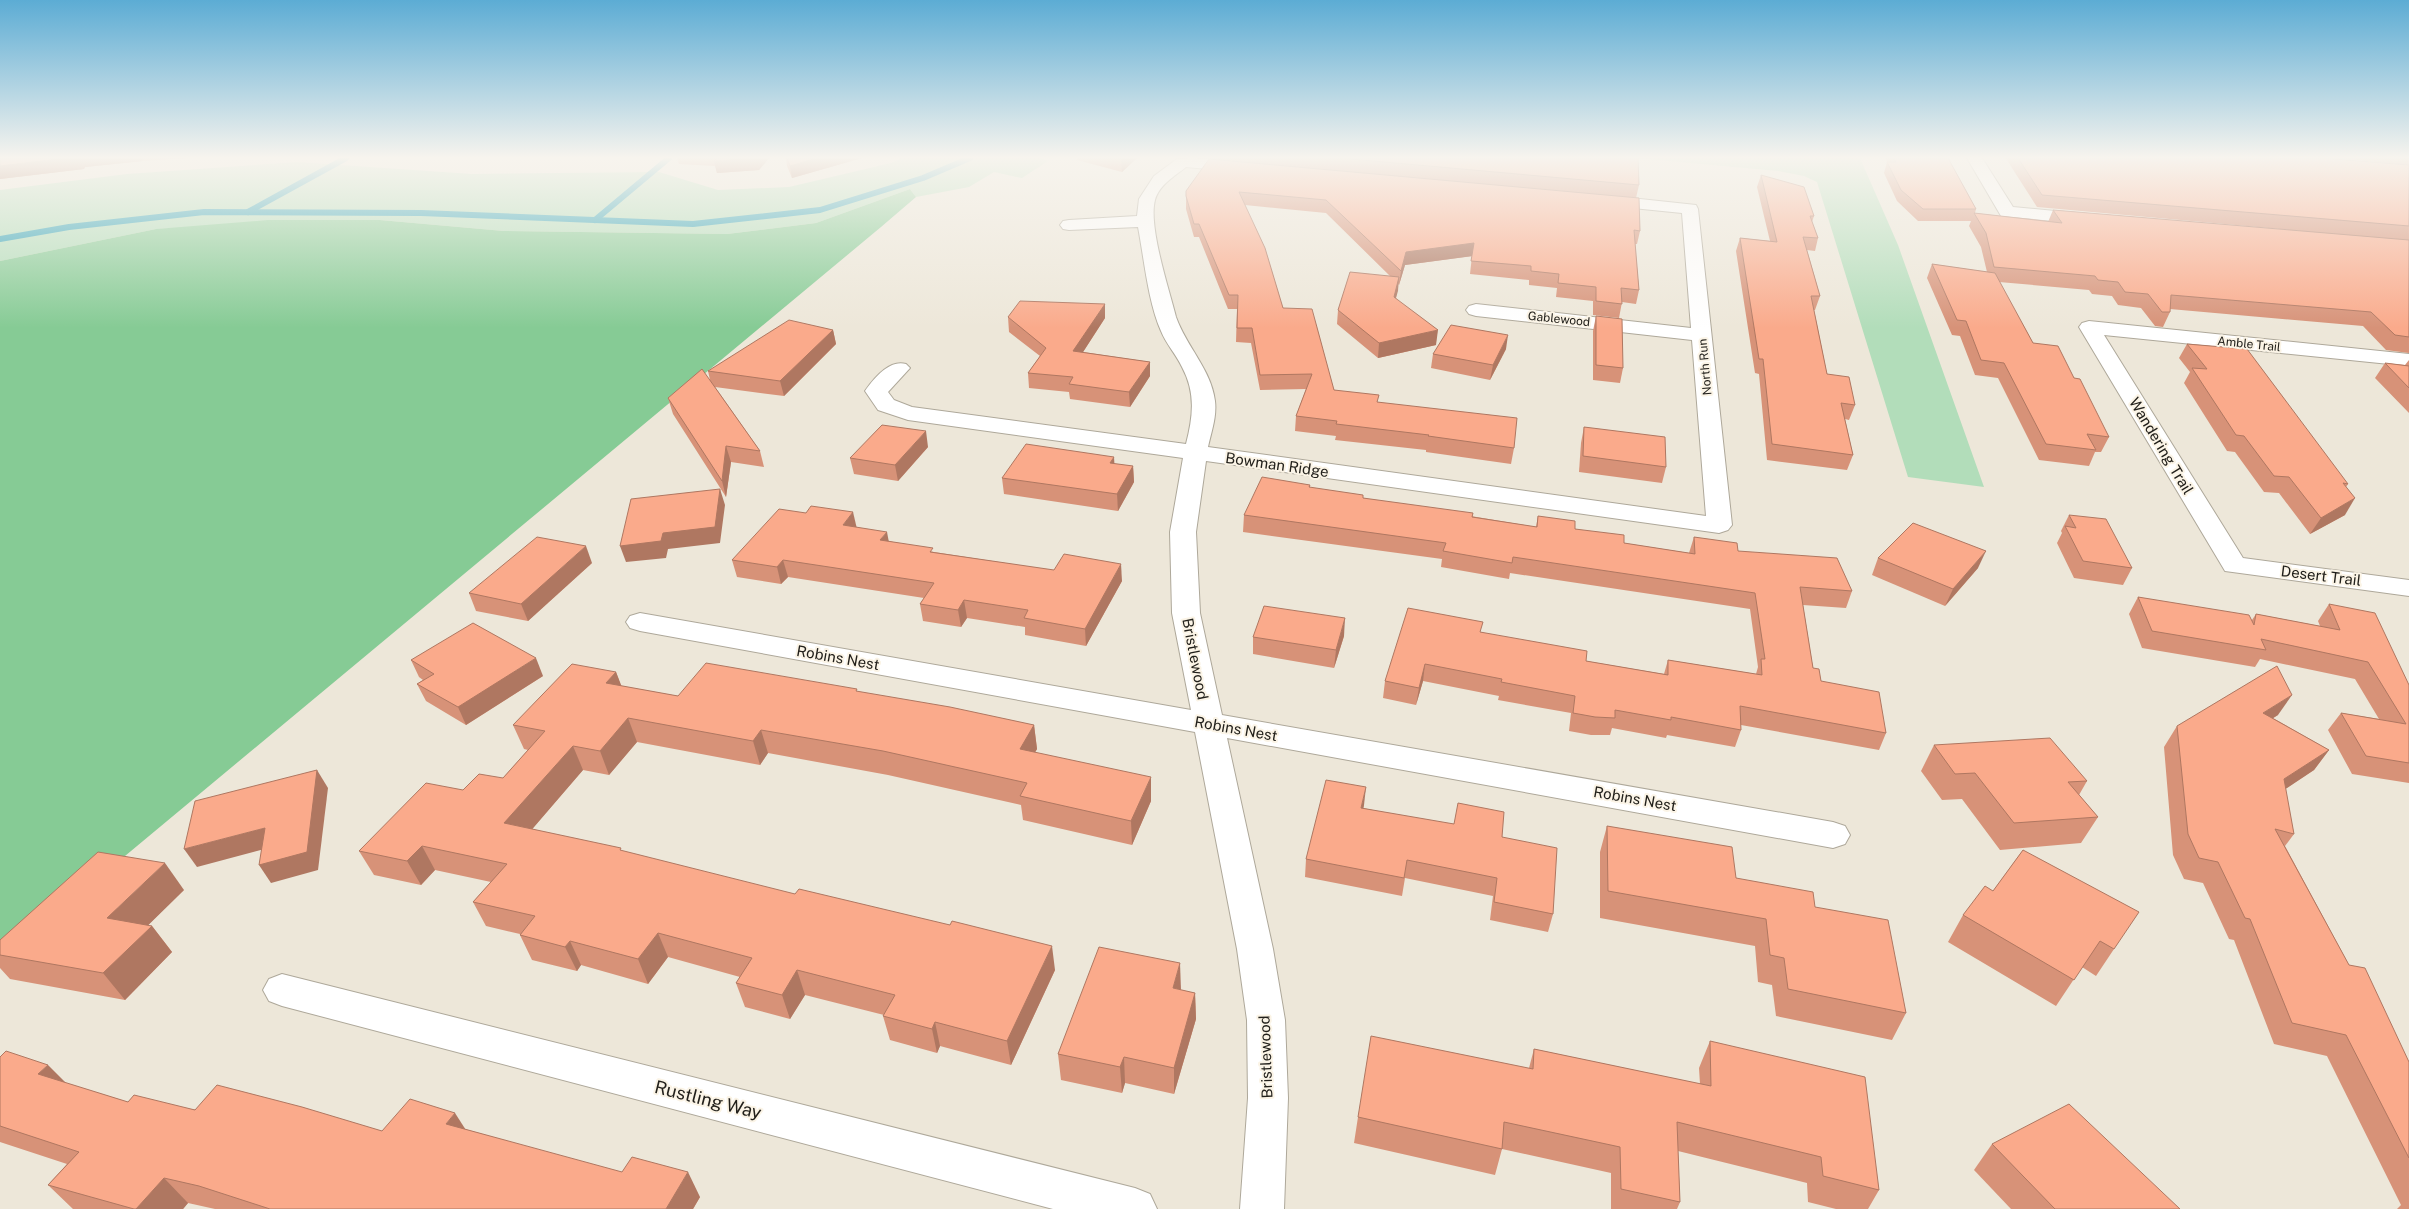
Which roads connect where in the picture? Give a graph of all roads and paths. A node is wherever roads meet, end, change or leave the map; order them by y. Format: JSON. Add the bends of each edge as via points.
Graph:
{"nodes":[{"id":1,"x":1144,"y":214,"type":"edge"},
{"id":2,"x":1691,"y":214,"type":"edge"},
{"id":3,"x":2033,"y":214,"type":"edge"},
{"id":4,"x":1145,"y":221,"type":"junction"},
{"id":5,"x":2105,"y":221,"type":"edge"},
{"id":6,"x":1069,"y":225,"type":"dead end"},
{"id":7,"x":1476,"y":310,"type":"dead end"},
{"id":8,"x":2089,"y":327,"type":"joint"},
{"id":9,"x":1702,"y":335,"type":"junction"},
{"id":10,"x":2409,"y":360,"type":"edge"},
{"id":11,"x":899,"y":368,"type":"dead end"},
{"id":12,"x":1195,"y":454,"type":"junction"},
{"id":13,"x":1720,"y":526,"type":"joint"},
{"id":14,"x":2234,"y":565,"type":"joint"},
{"id":15,"x":2409,"y":588,"type":"edge"},
{"id":16,"x":640,"y":622,"type":"dead end"},
{"id":17,"x":1208,"y":724,"type":"junction"},
{"id":18,"x":1833,"y":835,"type":"dead end"},
{"id":19,"x":282,"y":990,"type":"dead end"},
{"id":20,"x":1135,"y":1209,"type":"edge"},
{"id":21,"x":1262,"y":1209,"type":"edge"}],
"edges":[{"from":1,"to":4,"type":"street","name":"Bristlewood"},
{"from":2,"to":9,"type":"street","name":"North Run"},
{"from":3,"to":5,"type":"street"},
{"from":4,"to":6,"type":"street"},
{"from":4,"to":12,"type":"street","name":"Bristlewood","via":[[1166,317],[1171,332],[1193,367],[1204,402]]},
{"from":7,"to":9,"type":"street","name":"Gablewood"},
{"from":8,"to":10,"type":"street","name":"Amble Trail"},
{"from":8,"to":14,"type":"street","name":"Wandering Trail"},
{"from":9,"to":13,"type":"street","name":"North Run"},
{"from":11,"to":12,"type":"street","name":"Bowman Ridge","via":[[876,391],[886,405],[908,413]]},
{"from":12,"to":13,"type":"street","name":"Bowman Ridge"},
{"from":12,"to":17,"type":"street","name":"Bristlewood","via":[[1183,532],[1186,613]]},
{"from":14,"to":15,"type":"street","name":"Desert Trail"},
{"from":16,"to":17,"type":"street","name":"Robins Nest"},
{"from":17,"to":18,"type":"street","name":"Robins Nest"},
{"from":17,"to":21,"type":"street","name":"Bristlewood","via":[[1256,949],[1266,1020],[1268,1098]]},
{"from":19,"to":20,"type":"street","name":"Rustling Way"}]}
